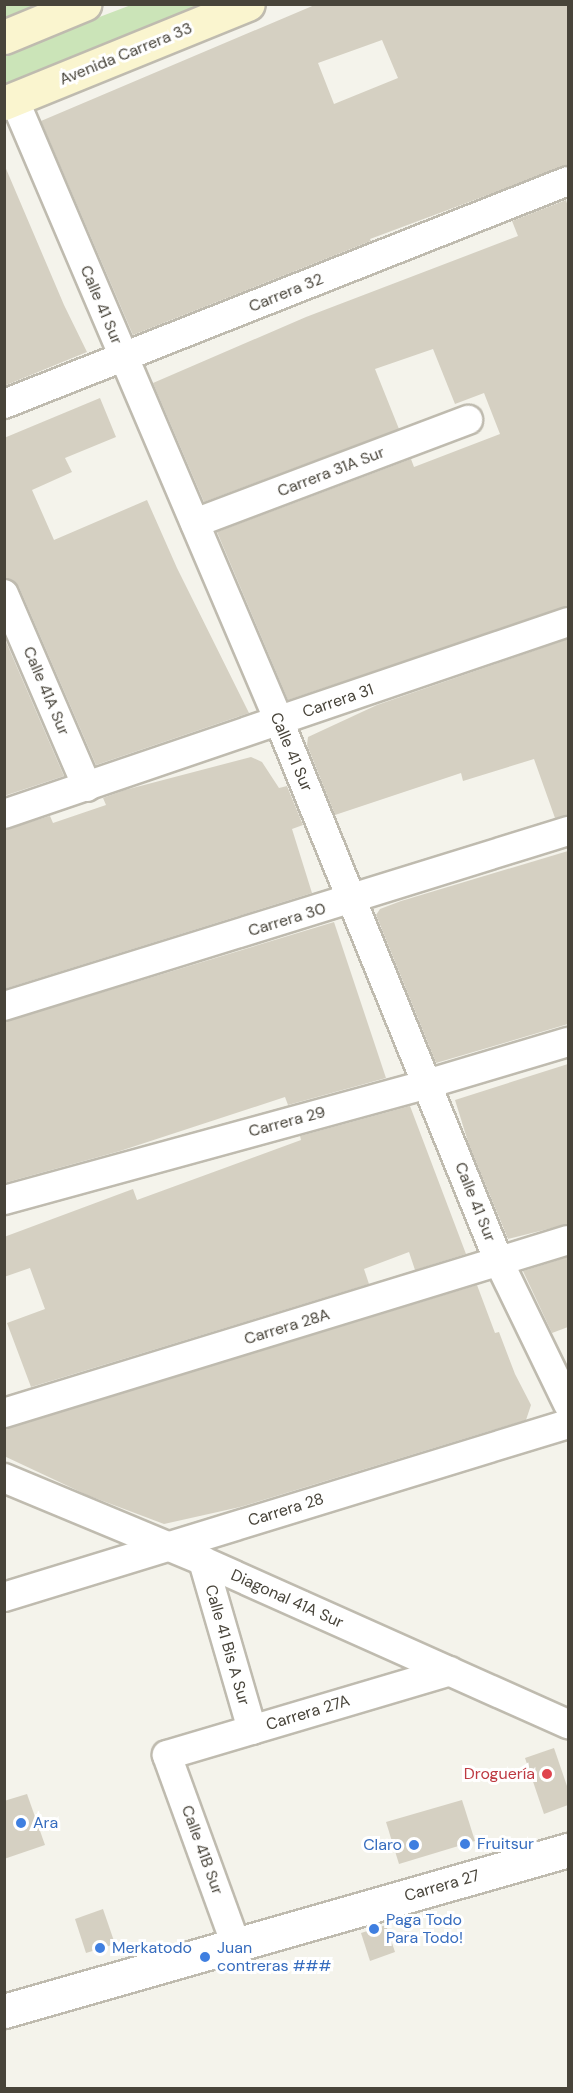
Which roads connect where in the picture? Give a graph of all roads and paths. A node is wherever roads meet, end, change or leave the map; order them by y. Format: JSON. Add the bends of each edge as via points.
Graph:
{"nodes":[{"id":1,"x":84,"y":4,"type":"edge"},
{"id":2,"x":248,"y":4,"type":"edge"},
{"id":3,"x":4,"y":37,"type":"edge"},
{"id":4,"x":9,"y":101,"type":"edge"},
{"id":5,"x":568,"y":182,"type":"edge"},
{"id":6,"x":124,"y":357,"type":"junction"},
{"id":7,"x":4,"y":404,"type":"edge"},
{"id":8,"x":468,"y":420,"type":"dead end"},
{"id":9,"x":195,"y":523,"type":"junction"},
{"id":10,"x":4,"y":594,"type":"edge"},
{"id":11,"x":568,"y":622,"type":"edge"},
{"id":12,"x":279,"y":721,"type":"junction"},
{"id":13,"x":87,"y":786,"type":"junction"},
{"id":14,"x":4,"y":814,"type":"edge"},
{"id":15,"x":568,"y":831,"type":"edge"},
{"id":16,"x":353,"y":900,"type":"junction"},
{"id":17,"x":4,"y":1006,"type":"edge"},
{"id":18,"x":568,"y":1042,"type":"edge"},
{"id":19,"x":427,"y":1084,"type":"junction"},
{"id":20,"x":4,"y":1200,"type":"edge"},
{"id":21,"x":568,"y":1240,"type":"edge"},
{"id":22,"x":499,"y":1262,"type":"junction"},
{"id":23,"x":568,"y":1404,"type":"edge"},
{"id":24,"x":4,"y":1413,"type":"edge"},
{"id":25,"x":568,"y":1424,"type":"edge"},
{"id":26,"x":4,"y":1478,"type":"edge"},
{"id":27,"x":166,"y":1546,"type":"junction"},
{"id":28,"x":202,"y":1561,"type":"junction"},
{"id":29,"x":4,"y":1597,"type":"edge"},
{"id":30,"x":450,"y":1671,"type":"junction"},
{"id":31,"x":568,"y":1724,"type":"edge"},
{"id":32,"x":252,"y":1730,"type":"junction"},
{"id":33,"x":167,"y":1755,"type":"joint"},
{"id":34,"x":568,"y":1850,"type":"edge"},
{"id":35,"x":236,"y":1945,"type":"junction"},
{"id":36,"x":4,"y":2011,"type":"edge"}],
"edges":[{"from":1,"to":3,"type":"main road"},
{"from":2,"to":4,"type":"main road","name":"Avenida Carrera 33"},
{"from":4,"to":6,"type":"street","name":"Calle 41 Sur"},
{"from":5,"to":6,"type":"street","name":"Carrera 32"},
{"from":6,"to":7,"type":"street","name":"Carrera 32"},
{"from":6,"to":9,"type":"street","name":"Calle 41 Sur"},
{"from":8,"to":9,"type":"street","name":"Carrera 31A Sur"},
{"from":9,"to":12,"type":"street","name":"Calle 41 Sur"},
{"from":10,"to":13,"type":"street","name":"Calle 41A Sur"},
{"from":11,"to":12,"type":"street","name":"Carrera 31"},
{"from":12,"to":13,"type":"street","name":"Carrera 31"},
{"from":12,"to":16,"type":"street","name":"Calle 41 Sur"},
{"from":13,"to":14,"type":"street","name":"Carrera 31"},
{"from":15,"to":16,"type":"street","name":"Carrera 30"},
{"from":16,"to":17,"type":"street","name":"Carrera 30"},
{"from":16,"to":19,"type":"street","name":"Calle 41 Sur"},
{"from":18,"to":19,"type":"street","name":"Carrera 29"},
{"from":19,"to":20,"type":"street","name":"Carrera 29"},
{"from":19,"to":22,"type":"street","name":"Calle 41 Sur"},
{"from":21,"to":22,"type":"street","name":"Carrera 28A"},
{"from":22,"to":23,"type":"street","name":"Calle 41 Sur"},
{"from":22,"to":24,"type":"street","name":"Carrera 28A"},
{"from":25,"to":27,"type":"street","name":"Carrera 28"},
{"from":26,"to":27,"type":"street","name":"Diagonal 41A Sur"},
{"from":27,"to":28,"type":"street","name":"Diagonal 41A Sur"},
{"from":27,"to":29,"type":"street","name":"Carrera 28"},
{"from":28,"to":30,"type":"street","name":"Diagonal 41A Sur"},
{"from":28,"to":32,"type":"street","name":"Calle 41 Bis A Sur"},
{"from":30,"to":31,"type":"street","name":"Diagonal 41A Sur"},
{"from":30,"to":32,"type":"street","name":"Carrera 27A"},
{"from":32,"to":33,"type":"street","name":"Carrera 27A"},
{"from":33,"to":35,"type":"street","name":"Calle 41B Sur"},
{"from":34,"to":35,"type":"street","name":"Carrera 27"},
{"from":35,"to":36,"type":"street","name":"Carrera 27"}]}
